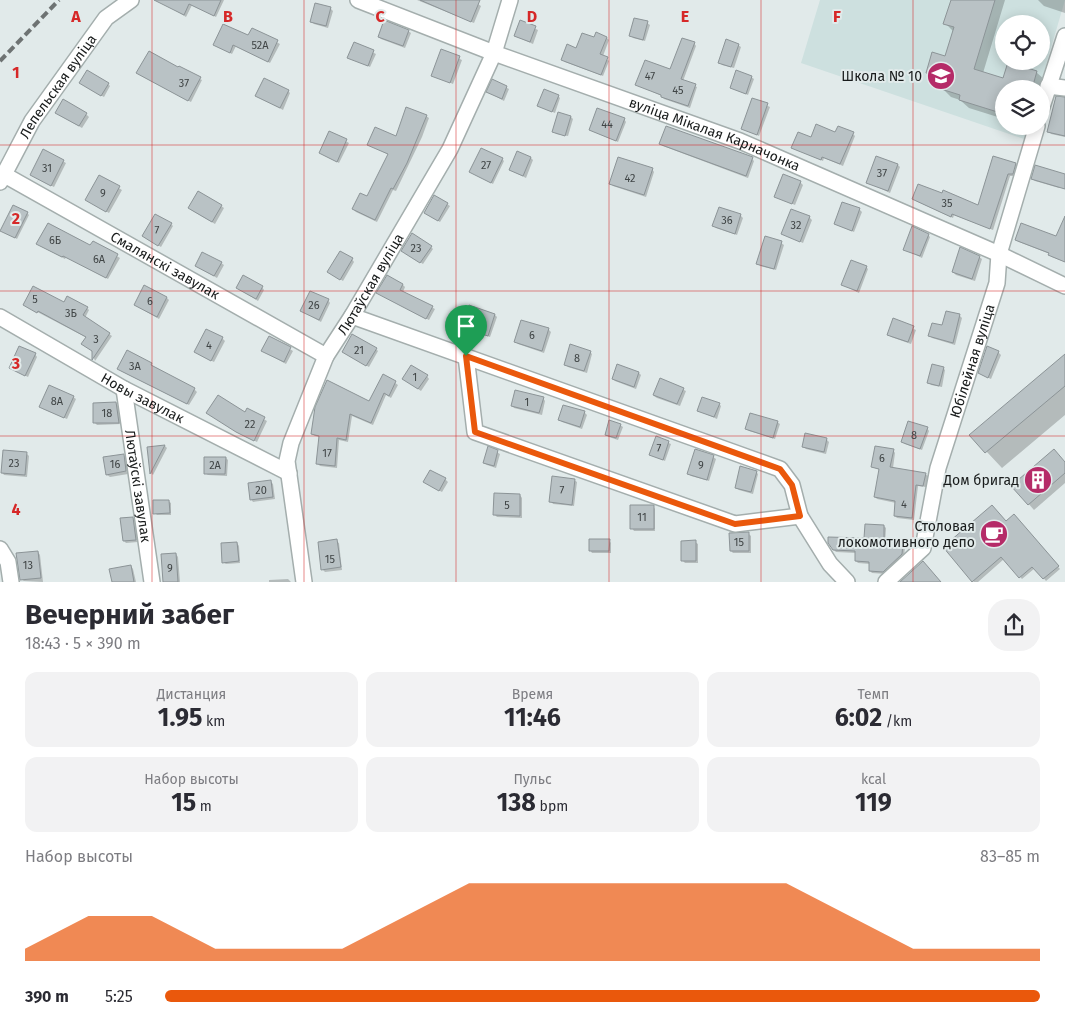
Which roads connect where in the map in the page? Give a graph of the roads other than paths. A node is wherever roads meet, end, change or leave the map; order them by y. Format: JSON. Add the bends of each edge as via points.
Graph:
{"nodes":[{"id":1,"x":131,"y":0,"type":"edge"},
{"id":2,"x":358,"y":0,"type":"edge"},
{"id":3,"x":510,"y":0,"type":"edge"},
{"id":4,"x":1065,"y":36,"type":"edge"},
{"id":5,"x":494,"y":53,"type":"junction"},
{"id":6,"x":1050,"y":80,"type":"edge"},
{"id":7,"x":1050,"y":86,"type":"edge"},
{"id":8,"x":1065,"y":88,"type":"edge"},
{"id":9,"x":1033,"y":135,"type":"edge"},
{"id":10,"x":2,"y":178,"type":"edge"},
{"id":11,"x":999,"y":254,"type":"junction"},
{"id":12,"x":1065,"y":286,"type":"edge"},
{"id":13,"x":352,"y":316,"type":"junction"},
{"id":14,"x":0,"y":317,"type":"edge"},
{"id":15,"x":326,"y":356,"type":"junction"},
{"id":16,"x":466,"y":356,"type":"junction"},
{"id":17,"x":124,"y":389,"type":"junction"},
{"id":18,"x":289,"y":473,"type":"junction"},
{"id":19,"x":800,"y":516,"type":"junction"},
{"id":20,"x":0,"y":549,"type":"edge"},
{"id":21,"x":11,"y":582,"type":"edge"},
{"id":22,"x":152,"y":582,"type":"edge"},
{"id":23,"x":304,"y":582,"type":"edge"},
{"id":24,"x":847,"y":582,"type":"edge"},
{"id":25,"x":886,"y":582,"type":"edge"}],
"edges":[{"from":1,"to":10,"type":"street","name":"Лепельская вуліца","via":[[106,18],[32,121]]},
{"from":2,"to":5,"type":"street","name":"вуліца Мікалая Карначонка"},
{"from":3,"to":5,"type":"street","name":"Лютаўская вуліца"},
{"from":4,"to":6,"type":"street"},
{"from":5,"to":11,"type":"street","name":"вуліца Мікалая Карначонка","via":[[740,140]]},
{"from":5,"to":13,"type":"street","name":"Лютаўская вуліца","via":[[450,149]]},
{"from":7,"to":8,"type":"street"},
{"from":9,"to":11,"type":"street","name":"Юбілейная вуліца"},
{"from":10,"to":15,"type":"street","name":"Смалянскі завулак"},
{"from":11,"to":12,"type":"street","name":"вуліца Мікалая Карначонка"},
{"from":11,"to":25,"type":"street","name":"Юбілейная вуліца","via":[[997,283],[938,468],[924,548]]},
{"from":13,"to":15,"type":"street","name":"Лютаўская вуліца"},
{"from":13,"to":16,"type":"street"},
{"from":14,"to":17,"type":"street","name":"Новы завулак"},
{"from":15,"to":18,"type":"street","name":"Лютаўская вуліца","via":[[291,443],[287,460]]},
{"from":16,"to":19,"type":"street","via":[[780,469],[792,485]]},
{"from":16,"to":19,"type":"street","via":[[475,432],[735,524]]},
{"from":17,"to":18,"type":"street","name":"Новы завулак"},
{"from":17,"to":22,"type":"street","name":"Лютаўскі завулак"},
{"from":18,"to":23,"type":"street","name":"Лютаўская вуліца"},
{"from":19,"to":24,"type":"street","via":[[830,564]]},
{"from":20,"to":21,"type":"street","via":[[8,562]]}]}
